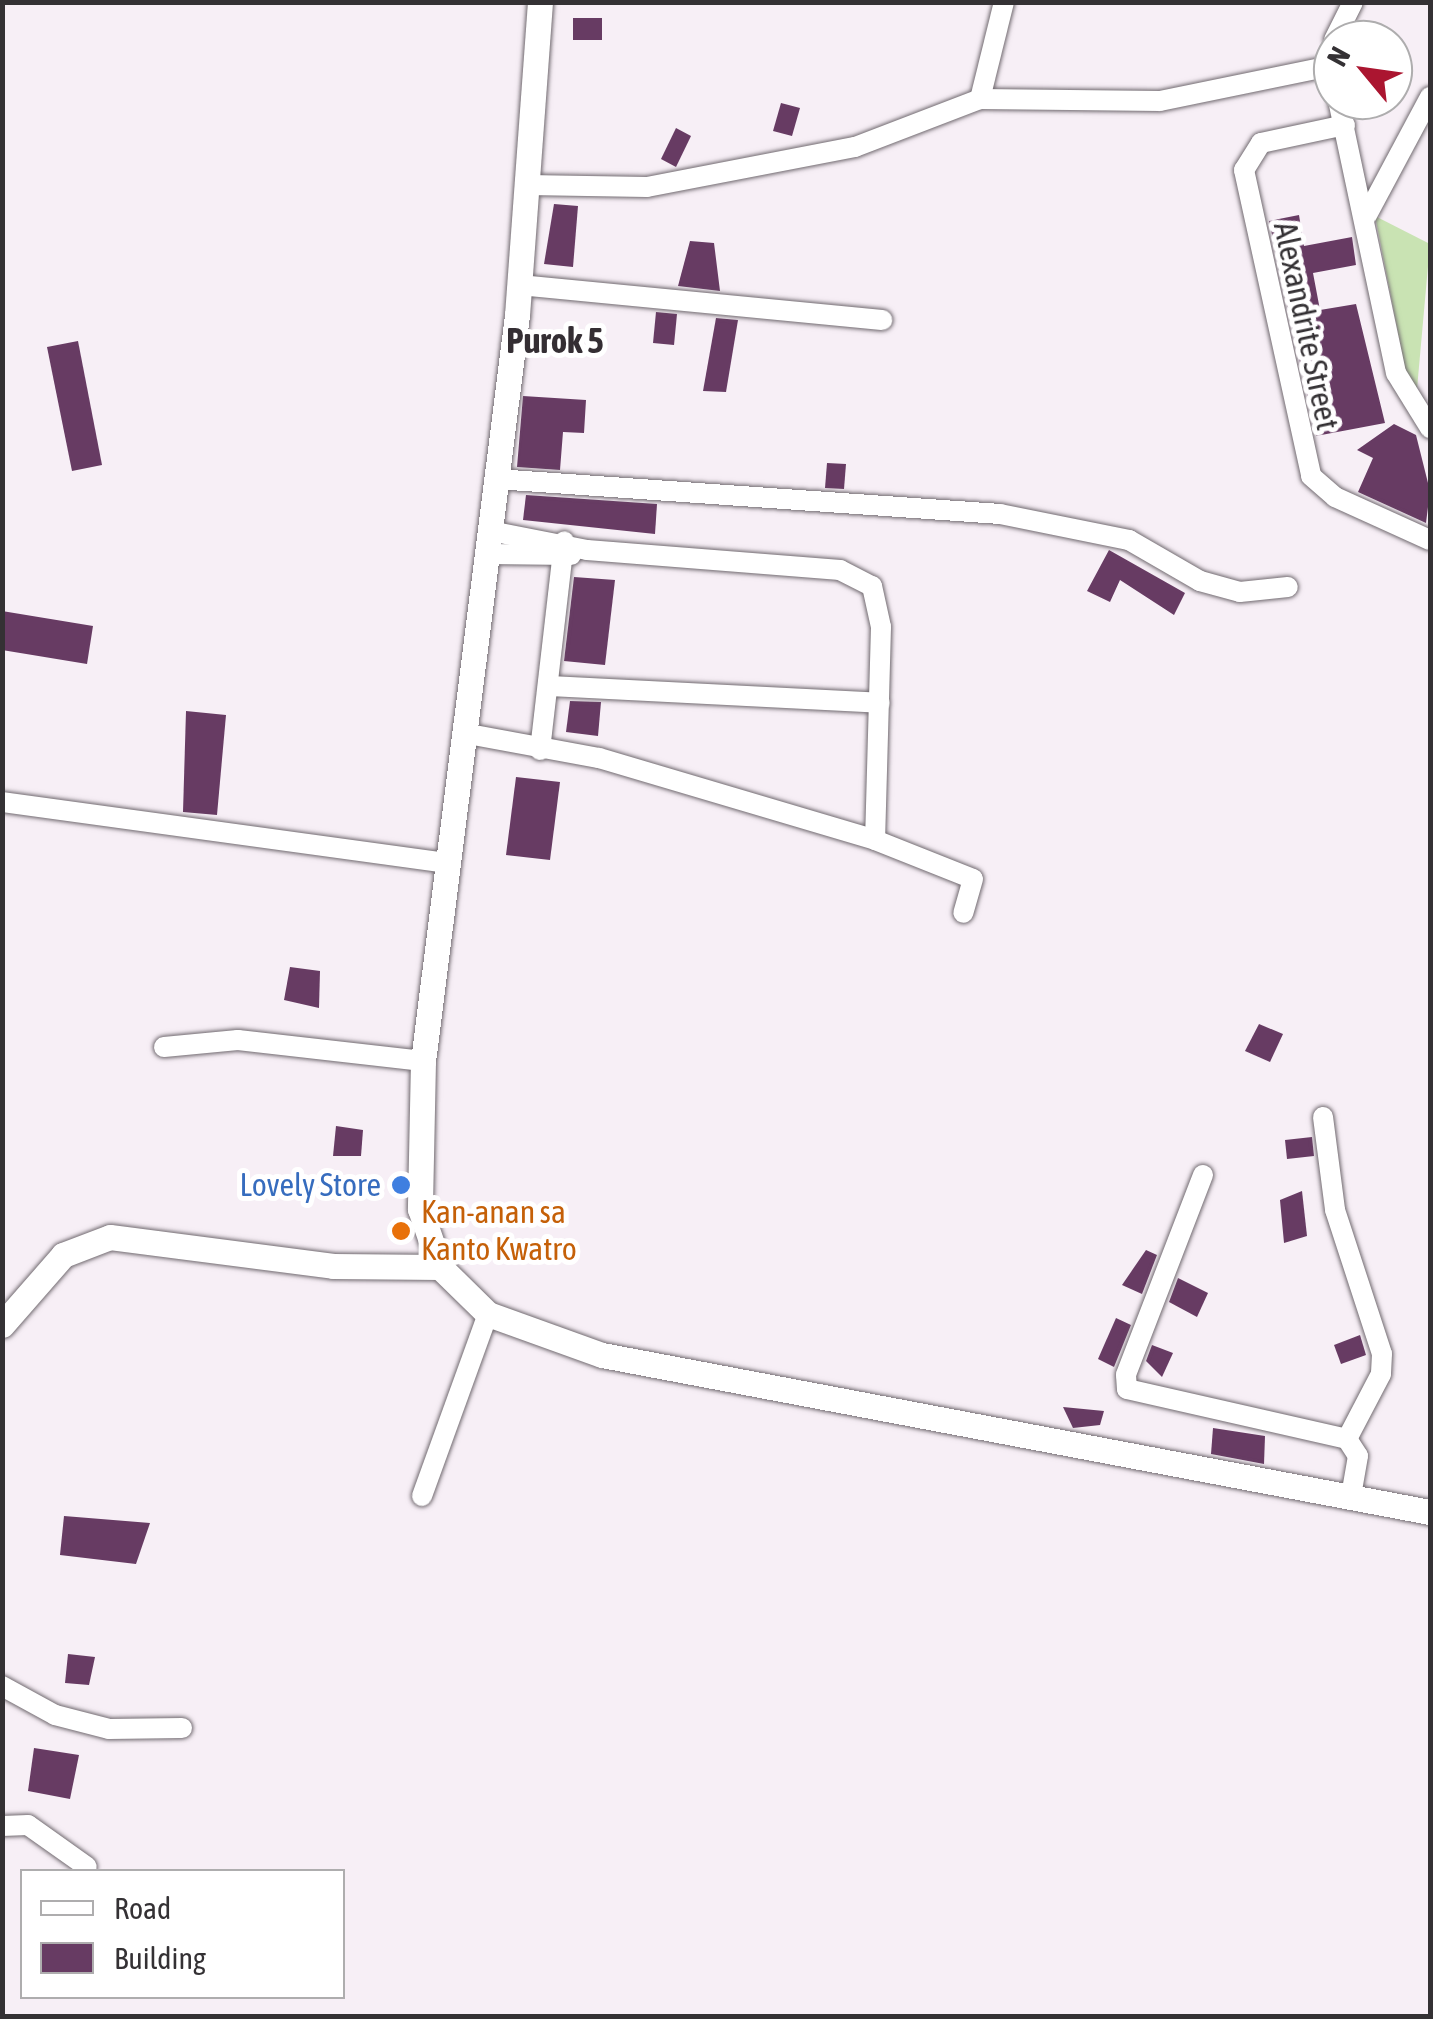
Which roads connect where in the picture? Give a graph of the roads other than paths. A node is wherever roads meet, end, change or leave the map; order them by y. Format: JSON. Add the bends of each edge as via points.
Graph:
{"nodes":[{"id":1,"x":540,"y":2,"type":"edge"},
{"id":2,"x":1004,"y":2,"type":"edge"},
{"id":3,"x":1313,"y":75,"type":"edge"},
{"id":4,"x":1430,"y":97,"type":"edge"},
{"id":5,"x":980,"y":99,"type":"junction"},
{"id":6,"x":1344,"y":120,"type":"edge"},
{"id":7,"x":1345,"y":125,"type":"junction"},
{"id":8,"x":527,"y":185,"type":"junction"},
{"id":9,"x":1368,"y":215,"type":"junction"},
{"id":10,"x":519,"y":286,"type":"junction"},
{"id":11,"x":882,"y":320,"type":"dead end"},
{"id":12,"x":1430,"y":414,"type":"edge"},
{"id":13,"x":1430,"y":429,"type":"edge"},
{"id":14,"x":496,"y":479,"type":"junction"},
{"id":15,"x":1430,"y":540,"type":"edge"},
{"id":16,"x":488,"y":543,"type":"junction"},
{"id":17,"x":563,"y":550,"type":"junction"},
{"id":18,"x":1288,"y":588,"type":"dead end"},
{"id":19,"x":550,"y":686,"type":"junction"},
{"id":20,"x":880,"y":703,"type":"junction"},
{"id":21,"x":468,"y":734,"type":"junction"},
{"id":22,"x":540,"y":750,"type":"junction"},
{"id":23,"x":2,"y":802,"type":"edge"},
{"id":24,"x":875,"y":840,"type":"junction"},
{"id":25,"x":449,"y":863,"type":"junction"},
{"id":26,"x":964,"y":913,"type":"dead end"},
{"id":27,"x":164,"y":1047,"type":"dead end"},
{"id":28,"x":423,"y":1062,"type":"junction"},
{"id":29,"x":1323,"y":1117,"type":"dead end"},
{"id":30,"x":1203,"y":1176,"type":"dead end"},
{"id":31,"x":440,"y":1267,"type":"junction"},
{"id":32,"x":488,"y":1314,"type":"junction"},
{"id":33,"x":2,"y":1325,"type":"edge"},
{"id":34,"x":1347,"y":1438,"type":"junction"},
{"id":35,"x":422,"y":1496,"type":"dead end"},
{"id":36,"x":1351,"y":1496,"type":"junction"},
{"id":37,"x":1430,"y":1512,"type":"edge"},
{"id":38,"x":2,"y":1686,"type":"edge"},
{"id":39,"x":182,"y":1728,"type":"dead end"},
{"id":40,"x":2,"y":1826,"type":"edge"},
{"id":41,"x":87,"y":1867,"type":"dead end"}],
"edges":[{"from":1,"to":8,"type":"street"},
{"from":2,"to":5,"type":"street"},
{"from":3,"to":5,"type":"street","via":[[1160,101]]},
{"from":4,"to":9,"type":"street"},
{"from":5,"to":8,"type":"street","via":[[855,147],[772,166],[647,188]]},
{"from":6,"to":7,"type":"street"},
{"from":7,"to":9,"type":"street"},
{"from":7,"to":15,"type":"street","name":"Alexandrite Street","via":[[1252,148],[1244,170],[1311,476],[1335,497]]},
{"from":8,"to":10,"type":"street"},
{"from":9,"to":13,"type":"street","via":[[1396,373]]},
{"from":10,"to":11,"type":"street"},
{"from":10,"to":14,"type":"street"},
{"from":12,"to":13,"type":"street"},
{"from":14,"to":16,"type":"street"},
{"from":14,"to":18,"type":"street","via":[[1000,514],[1130,540],[1200,581],[1240,592]]},
{"from":16,"to":17,"type":"street"},
{"from":16,"to":21,"type":"street"},
{"from":17,"to":19,"type":"street"},
{"from":17,"to":20,"type":"street","via":[[856,576],[880,603]]},
{"from":19,"to":20,"type":"street"},
{"from":19,"to":22,"type":"street"},
{"from":20,"to":24,"type":"street"},
{"from":21,"to":22,"type":"street"},
{"from":21,"to":25,"type":"street"},
{"from":22,"to":24,"type":"street","via":[[599,758]]},
{"from":23,"to":25,"type":"street"},
{"from":24,"to":26,"type":"street","via":[[972,879]]},
{"from":25,"to":28,"type":"street"},
{"from":27,"to":28,"type":"street","via":[[238,1040]]},
{"from":28,"to":31,"type":"street","via":[[420,1209]]},
{"from":29,"to":34,"type":"street","via":[[1335,1210],[1382,1354],[1381,1374]]},
{"from":30,"to":34,"type":"street","via":[[1126,1375],[1127,1389]]},
{"from":31,"to":32,"type":"street"},
{"from":31,"to":33,"type":"street","via":[[333,1266],[110,1237],[63,1255]]},
{"from":32,"to":35,"type":"street"},
{"from":32,"to":36,"type":"street","via":[[644,1365]]},
{"from":34,"to":36,"type":"street","via":[[1358,1456]]},
{"from":36,"to":37,"type":"street"},
{"from":38,"to":39,"type":"street","via":[[54,1715],[95,1726]]},
{"from":40,"to":41,"type":"street","via":[[28,1825]]}]}
